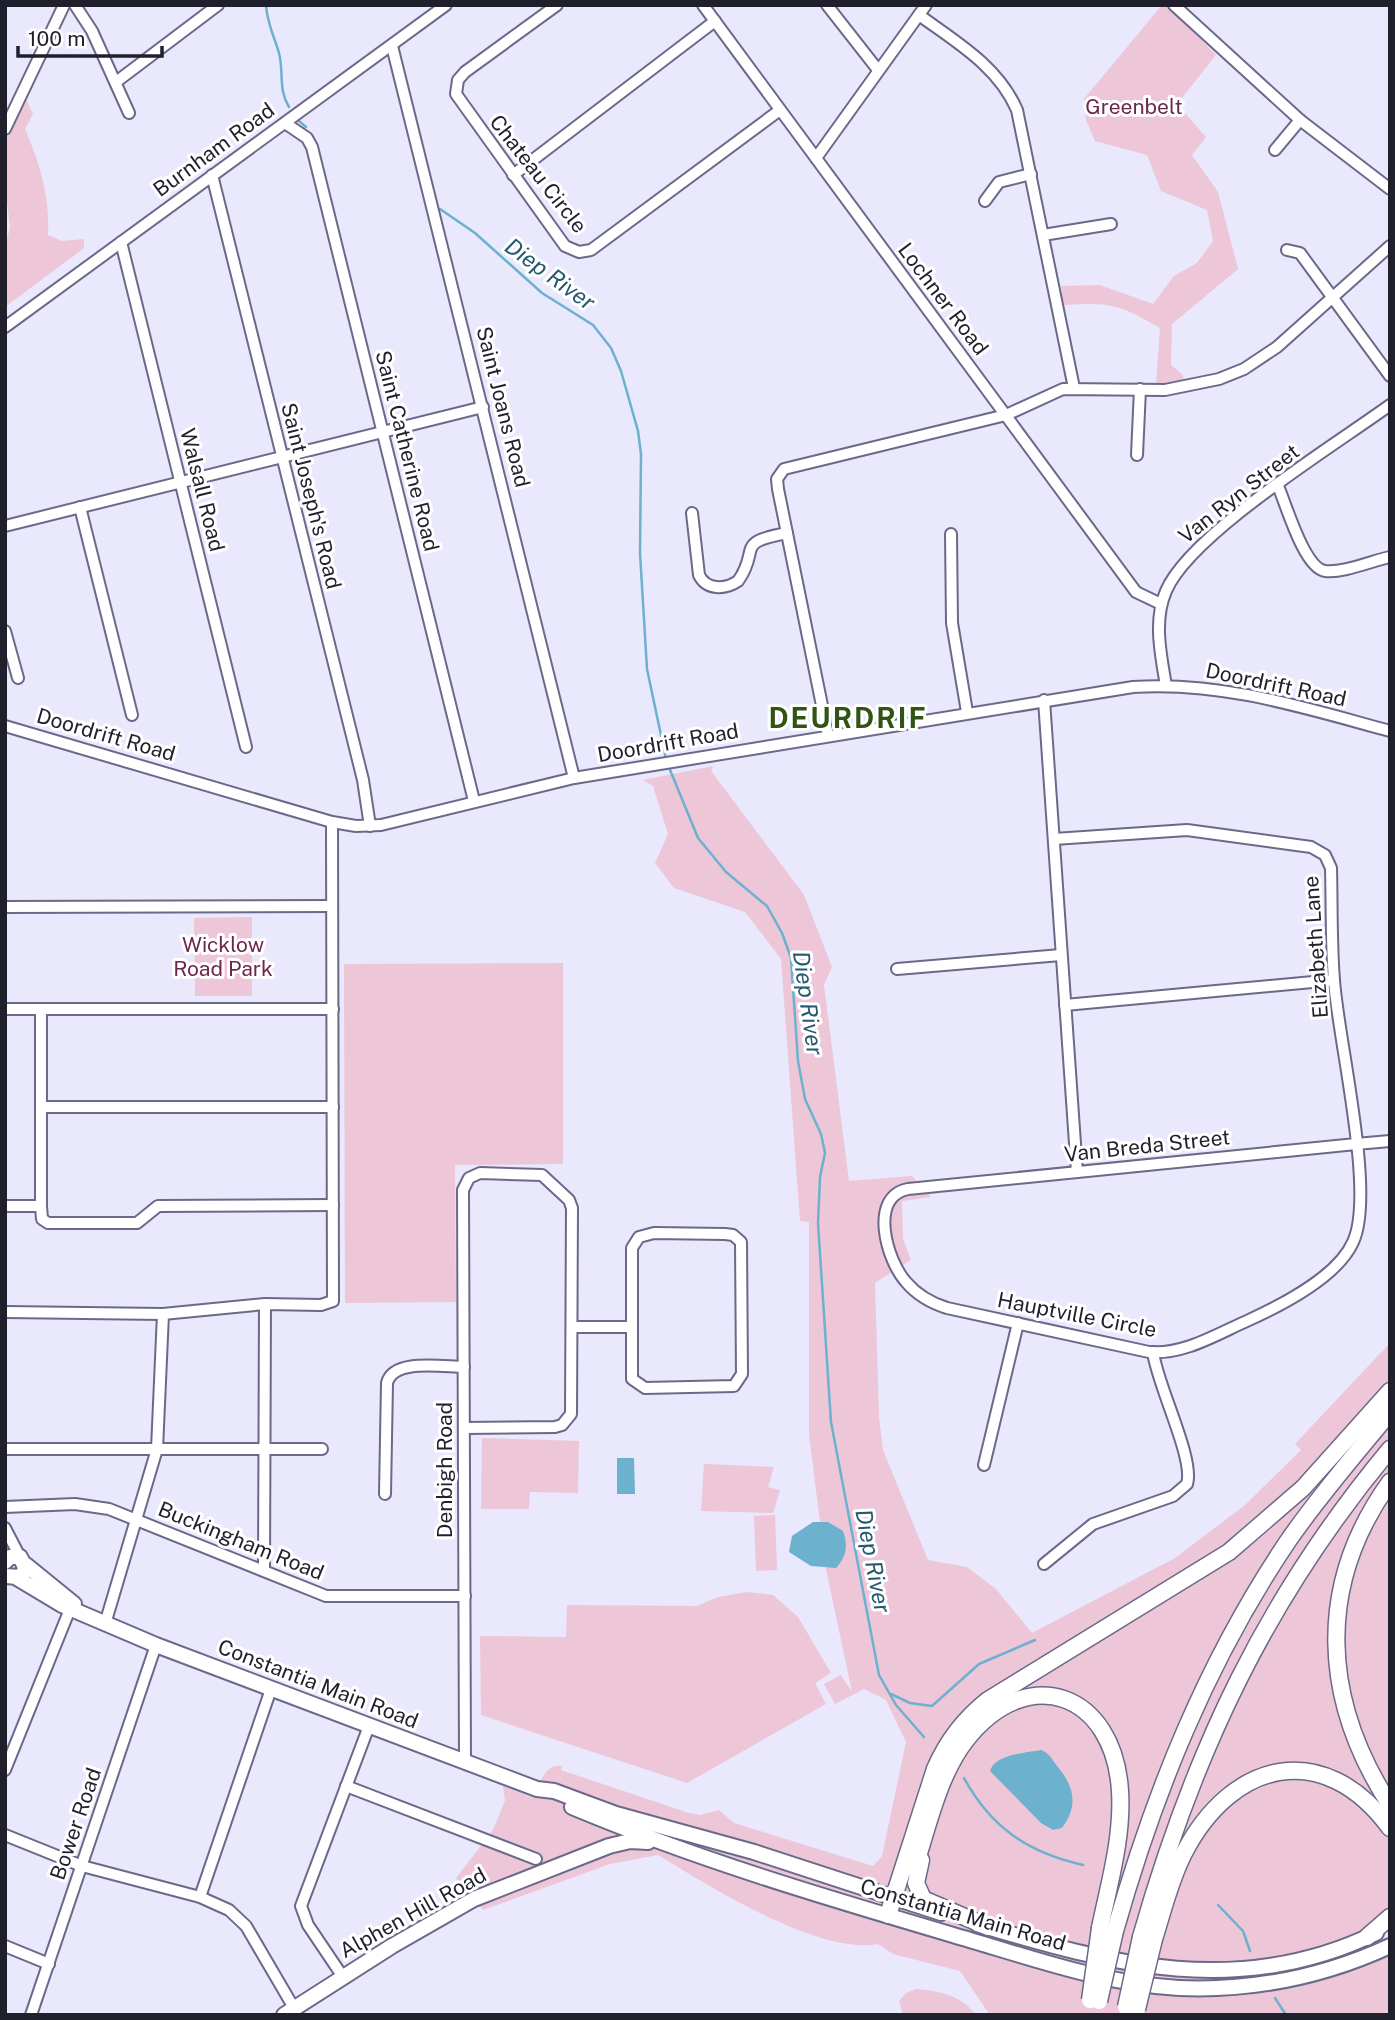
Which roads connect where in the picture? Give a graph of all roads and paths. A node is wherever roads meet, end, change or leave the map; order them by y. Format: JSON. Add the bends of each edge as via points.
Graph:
{"nodes":[{"id":1,"x":64,"y":5,"type":"edge"},
{"id":2,"x":75,"y":5,"type":"edge"},
{"id":3,"x":218,"y":5,"type":"edge"},
{"id":4,"x":446,"y":5,"type":"edge"},
{"id":5,"x":557,"y":5,"type":"edge"},
{"id":6,"x":703,"y":5,"type":"edge"},
{"id":7,"x":827,"y":5,"type":"edge"},
{"id":8,"x":926,"y":5,"type":"edge"},
{"id":9,"x":1174,"y":5,"type":"edge"},
{"id":10,"x":919,"y":15,"type":"junction"},
{"id":11,"x":715,"y":21,"type":"junction"},
{"id":12,"x":391,"y":46,"type":"junction"},
{"id":13,"x":878,"y":70,"type":"junction"},
{"id":14,"x":116,"y":82,"type":"junction"},
{"id":15,"x":780,"y":110,"type":"junction"},
{"id":16,"x":129,"y":113,"type":"dead end"},
{"id":17,"x":293,"y":117,"type":"junction"},
{"id":18,"x":1300,"y":120,"type":"junction"},
{"id":19,"x":5,"y":129,"type":"edge"},
{"id":20,"x":1275,"y":150,"type":"dead end"},
{"id":21,"x":816,"y":158,"type":"junction"},
{"id":22,"x":1031,"y":174,"type":"junction"},
{"id":23,"x":212,"y":175,"type":"junction"},
{"id":24,"x":513,"y":175,"type":"junction"},
{"id":25,"x":1390,"y":189,"type":"edge"},
{"id":26,"x":985,"y":201,"type":"dead end"},
{"id":27,"x":1111,"y":224,"type":"dead end"},
{"id":28,"x":1043,"y":235,"type":"junction"},
{"id":29,"x":121,"y":242,"type":"junction"},
{"id":30,"x":1390,"y":246,"type":"edge"},
{"id":31,"x":1287,"y":250,"type":"dead end"},
{"id":32,"x":1332,"y":297,"type":"junction"},
{"id":33,"x":5,"y":327,"type":"edge"},
{"id":34,"x":1390,"y":376,"type":"edge"},
{"id":35,"x":1074,"y":388,"type":"junction"},
{"id":36,"x":1140,"y":389,"type":"junction"},
{"id":37,"x":1390,"y":405,"type":"edge"},
{"id":38,"x":483,"y":407,"type":"junction"},
{"id":39,"x":1006,"y":415,"type":"junction"},
{"id":40,"x":382,"y":432,"type":"junction"},
{"id":41,"x":1136,"y":455,"type":"dead end"},
{"id":42,"x":281,"y":457,"type":"junction"},
{"id":43,"x":181,"y":481,"type":"junction"},
{"id":44,"x":1278,"y":485,"type":"junction"},
{"id":45,"x":80,"y":507,"type":"junction"},
{"id":46,"x":692,"y":513,"type":"dead end"},
{"id":47,"x":5,"y":526,"type":"edge"},
{"id":48,"x":787,"y":533,"type":"junction"},
{"id":49,"x":951,"y":534,"type":"dead end"},
{"id":50,"x":1390,"y":556,"type":"edge"},
{"id":51,"x":1161,"y":604,"type":"junction"},
{"id":52,"x":5,"y":632,"type":"edge"},
{"id":53,"x":18,"y":678,"type":"dead end"},
{"id":54,"x":1166,"y":685,"type":"junction"},
{"id":55,"x":1044,"y":700,"type":"junction"},
{"id":56,"x":967,"y":712,"type":"junction"},
{"id":57,"x":132,"y":715,"type":"dead end"},
{"id":58,"x":5,"y":726,"type":"edge"},
{"id":59,"x":1390,"y":731,"type":"edge"},
{"id":60,"x":828,"y":735,"type":"junction"},
{"id":61,"x":246,"y":747,"type":"dead end"},
{"id":62,"x":574,"y":778,"type":"junction"},
{"id":63,"x":474,"y":801,"type":"junction"},
{"id":64,"x":332,"y":822,"type":"junction"},
{"id":65,"x":370,"y":826,"type":"junction"},
{"id":66,"x":1054,"y":839,"type":"junction"},
{"id":67,"x":332,"y":906,"type":"junction"},
{"id":68,"x":5,"y":907,"type":"edge"},
{"id":69,"x":1061,"y":955,"type":"junction"},
{"id":70,"x":897,"y":969,"type":"dead end"},
{"id":71,"x":1334,"y":980,"type":"junction"},
{"id":72,"x":1065,"y":1005,"type":"junction"},
{"id":73,"x":5,"y":1009,"type":"edge"},
{"id":74,"x":41,"y":1009,"type":"junction"},
{"id":75,"x":332,"y":1009,"type":"junction"},
{"id":76,"x":41,"y":1107,"type":"junction"},
{"id":77,"x":333,"y":1107,"type":"junction"},
{"id":78,"x":1390,"y":1141,"type":"edge"},
{"id":79,"x":1356,"y":1144,"type":"junction"},
{"id":80,"x":1077,"y":1172,"type":"junction"},
{"id":81,"x":908,"y":1189,"type":"joint"},
{"id":82,"x":333,"y":1205,"type":"junction"},
{"id":83,"x":5,"y":1206,"type":"edge"},
{"id":84,"x":41,"y":1206,"type":"junction"},
{"id":85,"x":265,"y":1304,"type":"junction"},
{"id":86,"x":5,"y":1312,"type":"edge"},
{"id":87,"x":163,"y":1314,"type":"junction"},
{"id":88,"x":1018,"y":1323,"type":"junction"},
{"id":89,"x":572,"y":1327,"type":"junction"},
{"id":90,"x":632,"y":1327,"type":"junction"},
{"id":91,"x":1153,"y":1352,"type":"junction"},
{"id":92,"x":464,"y":1367,"type":"junction"},
{"id":93,"x":1390,"y":1391,"type":"edge"},
{"id":94,"x":1390,"y":1412,"type":"edge"},
{"id":95,"x":465,"y":1428,"type":"junction"},
{"id":96,"x":265,"y":1448,"type":"junction"},
{"id":97,"x":5,"y":1449,"type":"edge"},
{"id":98,"x":157,"y":1449,"type":"junction"},
{"id":99,"x":322,"y":1449,"type":"dead end"},
{"id":100,"x":1390,"y":1449,"type":"edge"},
{"id":101,"x":984,"y":1465,"type":"dead end"},
{"id":102,"x":1390,"y":1482,"type":"edge"},
{"id":103,"x":385,"y":1494,"type":"dead end"},
{"id":104,"x":5,"y":1507,"type":"edge"},
{"id":105,"x":135,"y":1520,"type":"junction"},
{"id":106,"x":5,"y":1528,"type":"edge"},
{"id":107,"x":1044,"y":1564,"type":"dead end"},
{"id":108,"x":11,"y":1566,"type":"edge"},
{"id":109,"x":264,"y":1572,"type":"junction"},
{"id":110,"x":465,"y":1596,"type":"junction"},
{"id":111,"x":70,"y":1609,"type":"junction"},
{"id":112,"x":85,"y":1615,"type":"junction"},
{"id":113,"x":105,"y":1624,"type":"junction"},
{"id":114,"x":156,"y":1645,"type":"junction"},
{"id":115,"x":271,"y":1689,"type":"junction"},
{"id":116,"x":369,"y":1726,"type":"junction"},
{"id":117,"x":465,"y":1762,"type":"junction"},
{"id":118,"x":5,"y":1770,"type":"edge"},
{"id":119,"x":346,"y":1786,"type":"junction"},
{"id":120,"x":537,"y":1789,"type":"junction"},
{"id":121,"x":1390,"y":1805,"type":"edge"},
{"id":122,"x":1390,"y":1828,"type":"edge"},
{"id":123,"x":629,"y":1830,"type":"junction"},
{"id":124,"x":672,"y":1831,"type":"junction"},
{"id":125,"x":926,"y":1833,"type":"junction"},
{"id":126,"x":5,"y":1835,"type":"edge"},
{"id":127,"x":609,"y":1846,"type":"junction"},
{"id":128,"x":680,"y":1850,"type":"junction"},
{"id":129,"x":536,"y":1859,"type":"dead end"},
{"id":130,"x":82,"y":1866,"type":"junction"},
{"id":131,"x":200,"y":1898,"type":"junction"},
{"id":132,"x":897,"y":1900,"type":"junction"},
{"id":133,"x":892,"y":1917,"type":"junction"},
{"id":134,"x":1390,"y":1917,"type":"edge"},
{"id":135,"x":1390,"y":1926,"type":"edge"},
{"id":136,"x":988,"y":1927,"type":"junction"},
{"id":137,"x":1107,"y":1930,"type":"junction"},
{"id":138,"x":1367,"y":1937,"type":"junction"},
{"id":139,"x":1148,"y":1938,"type":"junction"},
{"id":140,"x":5,"y":1946,"type":"edge"},
{"id":141,"x":1390,"y":1946,"type":"edge"},
{"id":142,"x":49,"y":1964,"type":"junction"},
{"id":143,"x":342,"y":1977,"type":"junction"},
{"id":144,"x":1093,"y":2008,"type":"edge"},
{"id":145,"x":289,"y":2011,"type":"edge"},
{"id":146,"x":1131,"y":2011,"type":"edge"},
{"id":147,"x":32,"y":2015,"type":"edge"}],
"edges":[{"from":1,"to":19,"type":"street"},
{"from":2,"to":14,"type":"street"},
{"from":3,"to":14,"type":"street"},
{"from":4,"to":12,"type":"street","name":"Burnham Road"},
{"from":5,"to":24,"type":"street","name":"Chateau Circle","via":[[466,72],[457,85],[459,103]]},
{"from":6,"to":11,"type":"street","name":"Lochner Road"},
{"from":7,"to":13,"type":"street"},
{"from":8,"to":10,"type":"street"},
{"from":9,"to":18,"type":"street"},
{"from":10,"to":13,"type":"street"},
{"from":10,"to":22,"type":"street","via":[[982,61],[1007,89],[1021,121]]},
{"from":11,"to":15,"type":"street","name":"Lochner Road"},
{"from":11,"to":24,"type":"street"},
{"from":12,"to":17,"type":"street","name":"Burnham Road"},
{"from":12,"to":38,"type":"street","name":"Saint Joans Road"},
{"from":13,"to":21,"type":"street"},
{"from":14,"to":16,"type":"street"},
{"from":15,"to":21,"type":"street","name":"Lochner Road"},
{"from":15,"to":24,"type":"street","name":"Chateau Circle","via":[[587,251],[565,246]]},
{"from":17,"to":23,"type":"street","name":"Burnham Road"},
{"from":17,"to":40,"type":"street","name":"Saint Catherine Road","via":[[312,147]]},
{"from":18,"to":20,"type":"street"},
{"from":18,"to":25,"type":"street"},
{"from":21,"to":39,"type":"street","name":"Lochner Road"},
{"from":22,"to":26,"type":"street","via":[[999,182]]},
{"from":22,"to":28,"type":"street"},
{"from":23,"to":29,"type":"street","name":"Burnham Road"},
{"from":23,"to":42,"type":"street","name":"Saint Joseph's Road"},
{"from":27,"to":28,"type":"street"},
{"from":28,"to":35,"type":"street"},
{"from":29,"to":33,"type":"street","name":"Burnham Road"},
{"from":29,"to":43,"type":"street","name":"Walsall Road"},
{"from":30,"to":32,"type":"street"},
{"from":31,"to":32,"type":"street","via":[[1300,253]]},
{"from":32,"to":34,"type":"street"},
{"from":32,"to":36,"type":"street","via":[[1277,347],[1244,369],[1192,386]]},
{"from":35,"to":36,"type":"street"},
{"from":35,"to":39,"type":"street"},
{"from":36,"to":41,"type":"street"},
{"from":37,"to":44,"type":"street","name":"Van Ryn Street"},
{"from":38,"to":40,"type":"street"},
{"from":38,"to":62,"type":"street","name":"Saint Joans Road"},
{"from":39,"to":48,"type":"street","via":[[790,465],[779,473],[778,489]]},
{"from":39,"to":51,"type":"street","name":"Lochner Road","via":[[1136,592]]},
{"from":40,"to":42,"type":"street"},
{"from":40,"to":63,"type":"street","name":"Saint Catherine Road"},
{"from":42,"to":43,"type":"street"},
{"from":42,"to":65,"type":"street","name":"Saint Joseph's Road","via":[[363,780]]},
{"from":43,"to":45,"type":"street"},
{"from":43,"to":61,"type":"street","name":"Walsall Road"},
{"from":44,"to":50,"type":"street","via":[[1316,568],[1332,570]]},
{"from":44,"to":51,"type":"street","name":"Van Ryn Street","via":[[1193,551],[1179,567]]},
{"from":45,"to":47,"type":"street"},
{"from":45,"to":57,"type":"street"},
{"from":46,"to":48,"type":"street","via":[[699,575],[711,587],[738,581],[749,550],[759,539]]},
{"from":48,"to":60,"type":"street"},
{"from":49,"to":56,"type":"street","via":[[952,623]]},
{"from":51,"to":54,"type":"street","name":"Van Ryn Street","via":[[1159,632]]},
{"from":52,"to":53,"type":"street"},
{"from":54,"to":55,"type":"street","name":"Doordrift Road"},
{"from":54,"to":59,"type":"street","name":"Doordrift Road","via":[[1240,693]]},
{"from":55,"to":56,"type":"street","name":"Doordrift Road"},
{"from":55,"to":66,"type":"street"},
{"from":56,"to":60,"type":"street","name":"Doordrift Road"},
{"from":58,"to":64,"type":"street","name":"Doordrift Road"},
{"from":60,"to":62,"type":"street","name":"Doordrift Road"},
{"from":62,"to":63,"type":"street","name":"Doordrift Road"},
{"from":63,"to":65,"type":"street","name":"Doordrift Road"},
{"from":64,"to":65,"type":"street","name":"Doordrift Road"},
{"from":64,"to":67,"type":"street"},
{"from":66,"to":69,"type":"street"},
{"from":66,"to":71,"type":"street","name":"Elizabeth Lane","via":[[1187,830],[1316,848],[1331,868]]},
{"from":67,"to":68,"type":"street"},
{"from":67,"to":75,"type":"street"},
{"from":69,"to":70,"type":"street"},
{"from":69,"to":72,"type":"street"},
{"from":71,"to":72,"type":"street"},
{"from":71,"to":79,"type":"street","name":"Elizabeth Lane"},
{"from":72,"to":80,"type":"street"},
{"from":73,"to":74,"type":"street"},
{"from":74,"to":75,"type":"street"},
{"from":74,"to":76,"type":"street"},
{"from":75,"to":77,"type":"street"},
{"from":76,"to":77,"type":"street"},
{"from":76,"to":84,"type":"street"},
{"from":77,"to":82,"type":"street"},
{"from":78,"to":79,"type":"street","name":"Van Breda Street"},
{"from":79,"to":80,"type":"street","name":"Van Breda Street"},
{"from":79,"to":91,"type":"street","name":"Hauptville Circle","via":[[1361,1215],[1352,1244],[1340,1262],[1267,1312],[1183,1349]]},
{"from":80,"to":81,"type":"street","name":"Van Breda Street"},
{"from":81,"to":88,"type":"street","name":"Hauptville Circle","via":[[892,1197],[886,1214],[888,1250],[905,1282],[937,1305]]},
{"from":82,"to":84,"type":"street","via":[[158,1206],[137,1223],[48,1223],[41,1219]]},
{"from":82,"to":85,"type":"street","via":[[334,1297],[328,1304]]},
{"from":83,"to":84,"type":"street"},
{"from":85,"to":87,"type":"street"},
{"from":85,"to":96,"type":"street"},
{"from":86,"to":87,"type":"street"},
{"from":87,"to":98,"type":"street"},
{"from":88,"to":91,"type":"street","name":"Hauptville Circle"},
{"from":88,"to":101,"type":"street"},
{"from":89,"to":90,"type":"street"},
{"from":89,"to":92,"type":"street","name":"Denbigh Road","via":[[569,1199],[537,1173],[480,1173],[469,1178],[463,1190]]},
{"from":89,"to":95,"type":"street","via":[[572,1408],[568,1419],[555,1427]]},
{"from":90,"to":90,"type":"street","via":[[632,1248],[639,1237],[678,1233],[737,1238],[742,1249],[742,1374],[734,1387],[639,1386],[631,1373]]},
{"from":91,"to":107,"type":"street","via":[[1188,1466],[1187,1483],[1173,1496],[1093,1524]]},
{"from":92,"to":95,"type":"street","name":"Denbigh Road"},
{"from":92,"to":103,"type":"street","via":[[400,1368],[390,1374]]},
{"from":93,"to":132,"type":"highway","via":[[1303,1488],[1229,1552],[969,1716],[935,1769]]},
{"from":94,"to":137,"type":"highway","via":[[1288,1542],[1217,1661],[1159,1789]]},
{"from":95,"to":110,"type":"street","name":"Denbigh Road"},
{"from":96,"to":98,"type":"street"},
{"from":96,"to":99,"type":"street"},
{"from":96,"to":109,"type":"street"},
{"from":97,"to":98,"type":"street"},
{"from":98,"to":105,"type":"street"},
{"from":100,"to":139,"type":"highway","via":[[1290,1586],[1233,1689],[1186,1796]]},
{"from":102,"to":121,"type":"highway","via":[[1362,1527],[1349,1561],[1338,1603],[1335,1643],[1347,1718],[1368,1770]]},
{"from":104,"to":105,"type":"street","name":"Buckingham Road","via":[[94,1506]]},
{"from":105,"to":109,"type":"street","name":"Buckingham Road"},
{"from":105,"to":113,"type":"street"},
{"from":106,"to":108,"type":"street"},
{"from":108,"to":111,"type":"main road","name":"Constantia Main Road"},
{"from":108,"to":112,"type":"main road","name":"Constantia Main Road"},
{"from":109,"to":110,"type":"street","name":"Buckingham Road","via":[[334,1597]]},
{"from":110,"to":117,"type":"street","name":"Denbigh Road"},
{"from":111,"to":112,"type":"main road","name":"Constantia Main Road"},
{"from":111,"to":118,"type":"street"},
{"from":112,"to":113,"type":"main road","name":"Constantia Main Road"},
{"from":113,"to":114,"type":"main road","name":"Constantia Main Road"},
{"from":114,"to":115,"type":"main road","name":"Constantia Main Road"},
{"from":114,"to":130,"type":"street","name":"Bower Road"},
{"from":115,"to":116,"type":"main road","name":"Constantia Main Road"},
{"from":115,"to":131,"type":"street"},
{"from":116,"to":117,"type":"main road","name":"Constantia Main Road"},
{"from":116,"to":119,"type":"street"},
{"from":117,"to":120,"type":"main road","name":"Constantia Main Road"},
{"from":119,"to":129,"type":"street"},
{"from":119,"to":143,"type":"street","via":[[301,1906]]},
{"from":120,"to":123,"type":"main road","name":"Constantia Main Road","via":[[552,1800]]},
{"from":120,"to":124,"type":"main road","name":"Constantia Main Road"},
{"from":122,"to":139,"type":"highway","via":[[1357,1793],[1332,1777],[1302,1769],[1257,1778],[1227,1799],[1195,1835]]},
{"from":123,"to":124,"type":"main road"},
{"from":123,"to":127,"type":"main road","name":"Alphen Hill Road"},
{"from":123,"to":128,"type":"main road","name":"Constantia Main Road"},
{"from":124,"to":132,"type":"main road","name":"Constantia Main Road","via":[[754,1852]]},
{"from":125,"to":132,"type":"highway"},
{"from":125,"to":136,"type":"highway","via":[[916,1876],[919,1894],[934,1906]]},
{"from":125,"to":137,"type":"highway","via":[[954,1759],[980,1724],[1011,1701],[1031,1695],[1073,1702],[1104,1732],[1116,1762],[1120,1791]]},
{"from":126,"to":130,"type":"street"},
{"from":127,"to":128,"type":"main road","name":"Alphen Hill Road","via":[[637,1840]]},
{"from":127,"to":143,"type":"main road","name":"Alphen Hill Road","via":[[474,1899]]},
{"from":128,"to":133,"type":"main road","name":"Constantia Main Road"},
{"from":130,"to":131,"type":"street"},
{"from":130,"to":142,"type":"street","name":"Bower Road"},
{"from":131,"to":145,"type":"street","via":[[229,1910],[246,1926]]},
{"from":132,"to":133,"type":"highway"},
{"from":132,"to":136,"type":"main road","name":"Constantia Main Road"},
{"from":133,"to":141,"type":"main road","name":"Constantia Main Road","via":[[1091,1974],[1178,1988],[1278,1982],[1346,1965]]},
{"from":134,"to":138,"type":"highway"},
{"from":135,"to":138,"type":"main road","name":"Constantia Main Road"},
{"from":136,"to":138,"type":"main road","name":"Constantia Main Road","via":[[1122,1963],[1207,1971],[1316,1956]]},
{"from":137,"to":144,"type":"highway","bridge":true},
{"from":139,"to":146,"type":"highway","bridge":true},
{"from":140,"to":142,"type":"street"},
{"from":142,"to":147,"type":"street","name":"Bower Road"},
{"from":143,"to":145,"type":"main road","name":"Alphen Hill Road"}]}
